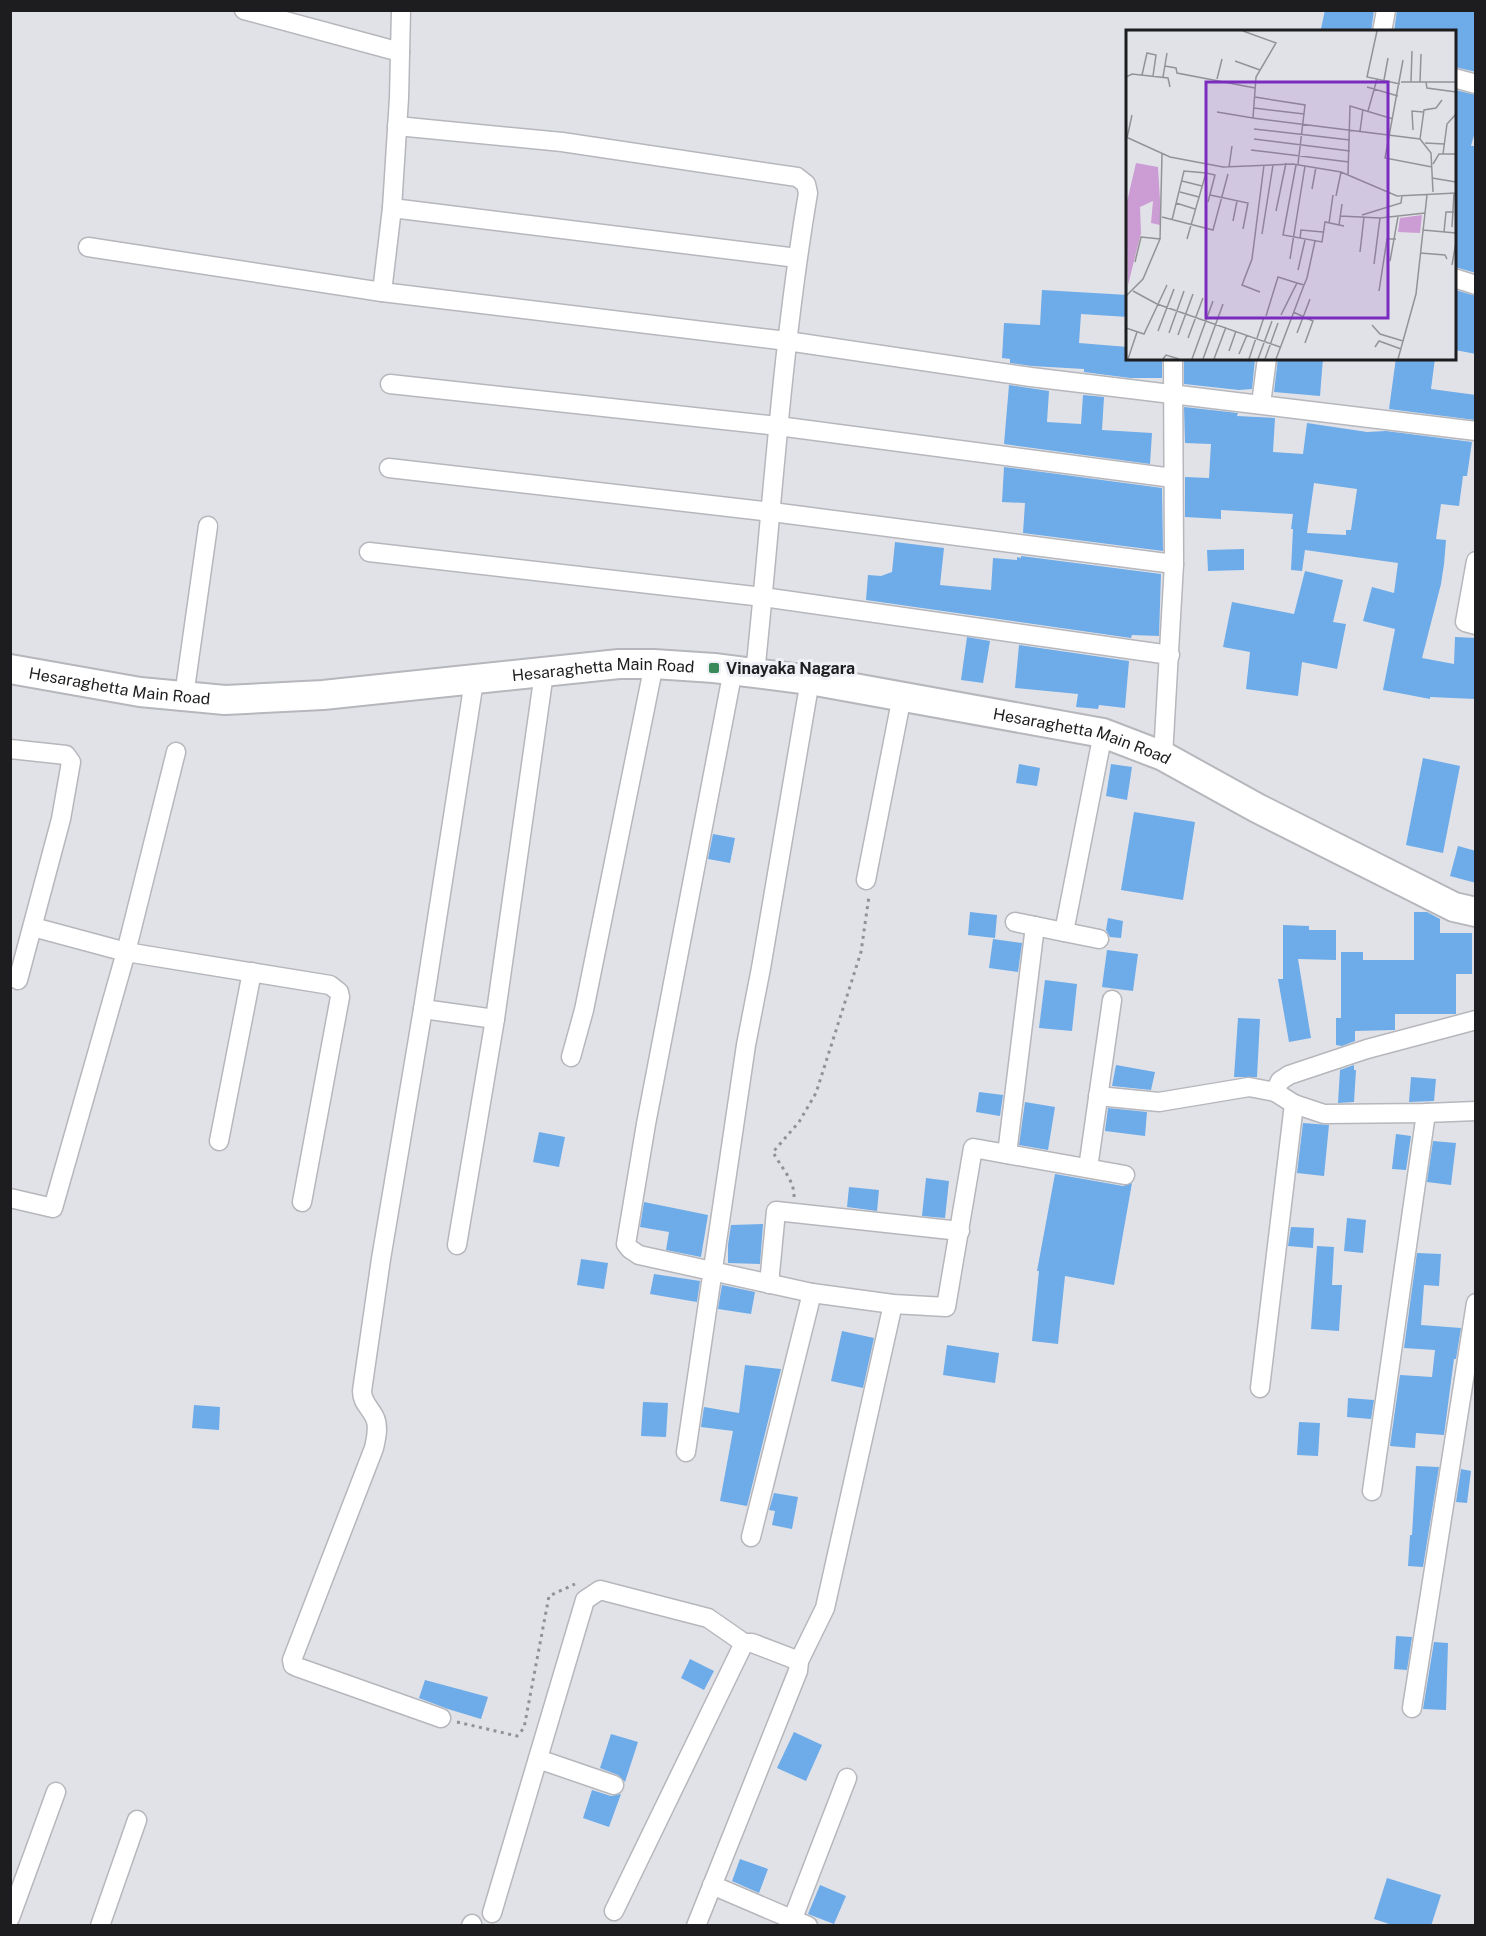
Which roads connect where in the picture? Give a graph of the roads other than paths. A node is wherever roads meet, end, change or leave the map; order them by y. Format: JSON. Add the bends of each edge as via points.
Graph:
{"nodes":[{"id":1,"x":244,"y":10,"type":"edge"},
{"id":2,"x":401,"y":10,"type":"edge"},
{"id":3,"x":1386,"y":10,"type":"edge"},
{"id":4,"x":1382,"y":30,"type":"edge"},
{"id":5,"x":400,"y":52,"type":"junction"},
{"id":6,"x":1456,"y":78,"type":"edge"},
{"id":7,"x":1476,"y":84,"type":"edge"},
{"id":8,"x":397,"y":126,"type":"junction"},
{"id":9,"x":392,"y":208,"type":"junction"},
{"id":10,"x":88,"y":247,"type":"dead end"},
{"id":11,"x":797,"y":258,"type":"junction"},
{"id":12,"x":1456,"y":278,"type":"edge"},
{"id":13,"x":1476,"y":285,"type":"edge"},
{"id":14,"x":382,"y":292,"type":"junction"},
{"id":15,"x":787,"y":341,"type":"junction"},
{"id":16,"x":1173,"y":360,"type":"edge"},
{"id":17,"x":1267,"y":360,"type":"edge"},
{"id":18,"x":390,"y":384,"type":"dead end"},
{"id":19,"x":1172,"y":393,"type":"junction"},
{"id":20,"x":1262,"y":404,"type":"junction"},
{"id":21,"x":778,"y":426,"type":"junction"},
{"id":22,"x":1476,"y":431,"type":"edge"},
{"id":23,"x":389,"y":468,"type":"dead end"},
{"id":24,"x":1173,"y":478,"type":"junction"},
{"id":25,"x":772,"y":512,"type":"junction"},
{"id":26,"x":208,"y":526,"type":"dead end"},
{"id":27,"x":369,"y":552,"type":"dead end"},
{"id":28,"x":1476,"y":561,"type":"edge"},
{"id":29,"x":1174,"y":564,"type":"junction"},
{"id":30,"x":763,"y":597,"type":"junction"},
{"id":31,"x":1476,"y":625,"type":"edge"},
{"id":32,"x":1170,"y":655,"type":"junction"},
{"id":33,"x":654,"y":664,"type":"junction"},
{"id":34,"x":10,"y":669,"type":"edge"},
{"id":35,"x":744,"y":672,"type":"junction"},
{"id":36,"x":544,"y":673,"type":"junction"},
{"id":37,"x":810,"y":680,"type":"junction"},
{"id":38,"x":474,"y":681,"type":"junction"},
{"id":39,"x":184,"y":696,"type":"junction"},
{"id":40,"x":902,"y":696,"type":"junction"},
{"id":41,"x":1103,"y":733,"type":"junction"},
{"id":42,"x":10,"y":749,"type":"edge"},
{"id":43,"x":176,"y":752,"type":"dead end"},
{"id":44,"x":1163,"y":756,"type":"junction"},
{"id":45,"x":866,"y":880,"type":"road end"},
{"id":46,"x":1476,"y":912,"type":"edge"},
{"id":47,"x":1015,"y":922,"type":"dead end"},
{"id":48,"x":1035,"y":926,"type":"junction"},
{"id":49,"x":33,"y":927,"type":"junction"},
{"id":50,"x":1064,"y":932,"type":"junction"},
{"id":51,"x":1099,"y":939,"type":"dead end"},
{"id":52,"x":126,"y":952,"type":"junction"},
{"id":53,"x":252,"y":972,"type":"junction"},
{"id":54,"x":18,"y":980,"type":"dead end"},
{"id":55,"x":1112,"y":1000,"type":"dead end"},
{"id":56,"x":423,"y":1009,"type":"junction"},
{"id":57,"x":495,"y":1019,"type":"junction"},
{"id":58,"x":1476,"y":1020,"type":"edge"},
{"id":59,"x":570,"y":1057,"type":"dead end"},
{"id":60,"x":1275,"y":1092,"type":"junction"},
{"id":61,"x":1098,"y":1096,"type":"junction"},
{"id":62,"x":1294,"y":1104,"type":"junction"},
{"id":63,"x":1476,"y":1111,"type":"edge"},
{"id":64,"x":1426,"y":1113,"type":"junction"},
{"id":65,"x":219,"y":1141,"type":"dead end"},
{"id":66,"x":1007,"y":1154,"type":"junction"},
{"id":67,"x":1088,"y":1168,"type":"junction"},
{"id":68,"x":1125,"y":1175,"type":"dead end"},
{"id":69,"x":10,"y":1198,"type":"edge"},
{"id":70,"x":302,"y":1203,"type":"dead end"},
{"id":71,"x":960,"y":1232,"type":"junction"},
{"id":72,"x":457,"y":1245,"type":"dead end"},
{"id":73,"x":714,"y":1271,"type":"junction"},
{"id":74,"x":769,"y":1284,"type":"junction"},
{"id":75,"x":812,"y":1293,"type":"junction"},
{"id":76,"x":1476,"y":1303,"type":"edge"},
{"id":77,"x":892,"y":1304,"type":"junction"},
{"id":78,"x":1260,"y":1388,"type":"dead end"},
{"id":79,"x":686,"y":1452,"type":"dead end"},
{"id":80,"x":1372,"y":1491,"type":"dead end"},
{"id":81,"x":751,"y":1537,"type":"dead end"},
{"id":82,"x":744,"y":1643,"type":"junction"},
{"id":83,"x":799,"y":1661,"type":"junction"},
{"id":84,"x":1412,"y":1708,"type":"dead end"},
{"id":85,"x":441,"y":1718,"type":"road end"},
{"id":86,"x":538,"y":1760,"type":"junction"},
{"id":87,"x":847,"y":1778,"type":"dead end"},
{"id":88,"x":614,"y":1785,"type":"dead end"},
{"id":89,"x":56,"y":1792,"type":"dead end"},
{"id":90,"x":137,"y":1820,"type":"dead end"},
{"id":91,"x":712,"y":1885,"type":"junction"},
{"id":92,"x":614,"y":1911,"type":"dead end"},
{"id":93,"x":492,"y":1913,"type":"dead end"},
{"id":94,"x":10,"y":1918,"type":"edge"},
{"id":95,"x":797,"y":1923,"type":"edge"},
{"id":96,"x":100,"y":1926,"type":"edge"},
{"id":97,"x":696,"y":1926,"type":"edge"}],
"edges":[{"from":1,"to":5,"type":"street"},
{"from":2,"to":5,"type":"street"},
{"from":3,"to":4,"type":"street"},
{"from":5,"to":8,"type":"street"},
{"from":6,"to":7,"type":"street"},
{"from":8,"to":9,"type":"street"},
{"from":8,"to":11,"type":"street","via":[[562,142],[797,177],[806,184],[808,193]]},
{"from":9,"to":11,"type":"street"},
{"from":9,"to":14,"type":"street"},
{"from":10,"to":14,"type":"street"},
{"from":11,"to":15,"type":"street"},
{"from":12,"to":13,"type":"street"},
{"from":14,"to":15,"type":"street"},
{"from":15,"to":19,"type":"street","via":[[1031,377]]},
{"from":15,"to":21,"type":"street"},
{"from":16,"to":19,"type":"street"},
{"from":17,"to":20,"type":"street"},
{"from":18,"to":21,"type":"street"},
{"from":19,"to":20,"type":"street"},
{"from":19,"to":24,"type":"street"},
{"from":20,"to":22,"type":"street"},
{"from":21,"to":24,"type":"street"},
{"from":21,"to":25,"type":"street"},
{"from":23,"to":25,"type":"street"},
{"from":24,"to":29,"type":"street"},
{"from":25,"to":29,"type":"street"},
{"from":25,"to":30,"type":"street"},
{"from":26,"to":39,"type":"street"},
{"from":27,"to":30,"type":"street"},
{"from":28,"to":31,"type":"street","via":[[1465,622]]},
{"from":29,"to":32,"type":"street"},
{"from":30,"to":32,"type":"street"},
{"from":30,"to":35,"type":"street"},
{"from":32,"to":44,"type":"street"},
{"from":33,"to":35,"type":"main road","name":"Hesaraghetta Main Road"},
{"from":33,"to":36,"type":"main road","name":"Hesaraghetta Main Road"},
{"from":33,"to":59,"type":"street","via":[[584,1010]]},
{"from":34,"to":39,"type":"main road","name":"Hesaraghetta Main Road"},
{"from":35,"to":37,"type":"main road","name":"Hesaraghetta Main Road"},
{"from":35,"to":73,"type":"street","via":[[646,1124],[626,1244],[639,1255]]},
{"from":36,"to":38,"type":"main road","name":"Hesaraghetta Main Road"},
{"from":36,"to":57,"type":"street"},
{"from":37,"to":40,"type":"main road","name":"Hesaraghetta Main Road"},
{"from":37,"to":73,"type":"street","via":[[746,1045]]},
{"from":38,"to":39,"type":"main road","name":"Hesaraghetta Main Road","via":[[323,695],[225,700]]},
{"from":38,"to":56,"type":"street"},
{"from":40,"to":41,"type":"main road","name":"Hesaraghetta Main Road"},
{"from":40,"to":45,"type":"street"},
{"from":41,"to":44,"type":"main road","name":"Hesaraghetta Main Road"},
{"from":41,"to":50,"type":"street"},
{"from":42,"to":49,"type":"street","via":[[66,756],[71,762],[61,819]]},
{"from":43,"to":52,"type":"street"},
{"from":44,"to":46,"type":"main road","name":"Hesaraghetta Main Road","via":[[1454,907]]},
{"from":47,"to":48,"type":"street"},
{"from":48,"to":50,"type":"street"},
{"from":48,"to":66,"type":"street"},
{"from":49,"to":52,"type":"street"},
{"from":49,"to":54,"type":"street"},
{"from":50,"to":51,"type":"street"},
{"from":52,"to":53,"type":"street"},
{"from":52,"to":69,"type":"street","via":[[53,1208]]},
{"from":53,"to":65,"type":"street"},
{"from":53,"to":70,"type":"street","via":[[330,985],[339,992]]},
{"from":55,"to":61,"type":"street"},
{"from":56,"to":57,"type":"street"},
{"from":56,"to":85,"type":"street","via":[[362,1391],[362,1399],[376,1419],[374,1448],[292,1660],[297,1667]]},
{"from":57,"to":72,"type":"street"},
{"from":58,"to":60,"type":"street","via":[[1289,1075],[1280,1081]]},
{"from":60,"to":61,"type":"street","via":[[1249,1087],[1159,1102]]},
{"from":60,"to":62,"type":"street"},
{"from":61,"to":67,"type":"street"},
{"from":62,"to":64,"type":"street","via":[[1324,1114]]},
{"from":62,"to":78,"type":"street"},
{"from":63,"to":64,"type":"street"},
{"from":64,"to":80,"type":"street"},
{"from":66,"to":67,"type":"street"},
{"from":66,"to":71,"type":"street","via":[[973,1148]]},
{"from":67,"to":68,"type":"street"},
{"from":71,"to":74,"type":"street","via":[[776,1211]]},
{"from":71,"to":77,"type":"street","via":[[946,1307]]},
{"from":73,"to":74,"type":"street"},
{"from":73,"to":79,"type":"street"},
{"from":74,"to":75,"type":"street"},
{"from":75,"to":77,"type":"street"},
{"from":75,"to":81,"type":"street"},
{"from":76,"to":84,"type":"street"},
{"from":77,"to":83,"type":"street","via":[[825,1608]]},
{"from":82,"to":83,"type":"street"},
{"from":82,"to":86,"type":"street","via":[[708,1618],[600,1590],[585,1600]]},
{"from":82,"to":92,"type":"street"},
{"from":83,"to":91,"type":"street"},
{"from":86,"to":88,"type":"street"},
{"from":86,"to":93,"type":"street"},
{"from":87,"to":95,"type":"street"},
{"from":89,"to":94,"type":"street"},
{"from":90,"to":96,"type":"street"},
{"from":91,"to":95,"type":"street"},
{"from":91,"to":97,"type":"street"}]}
